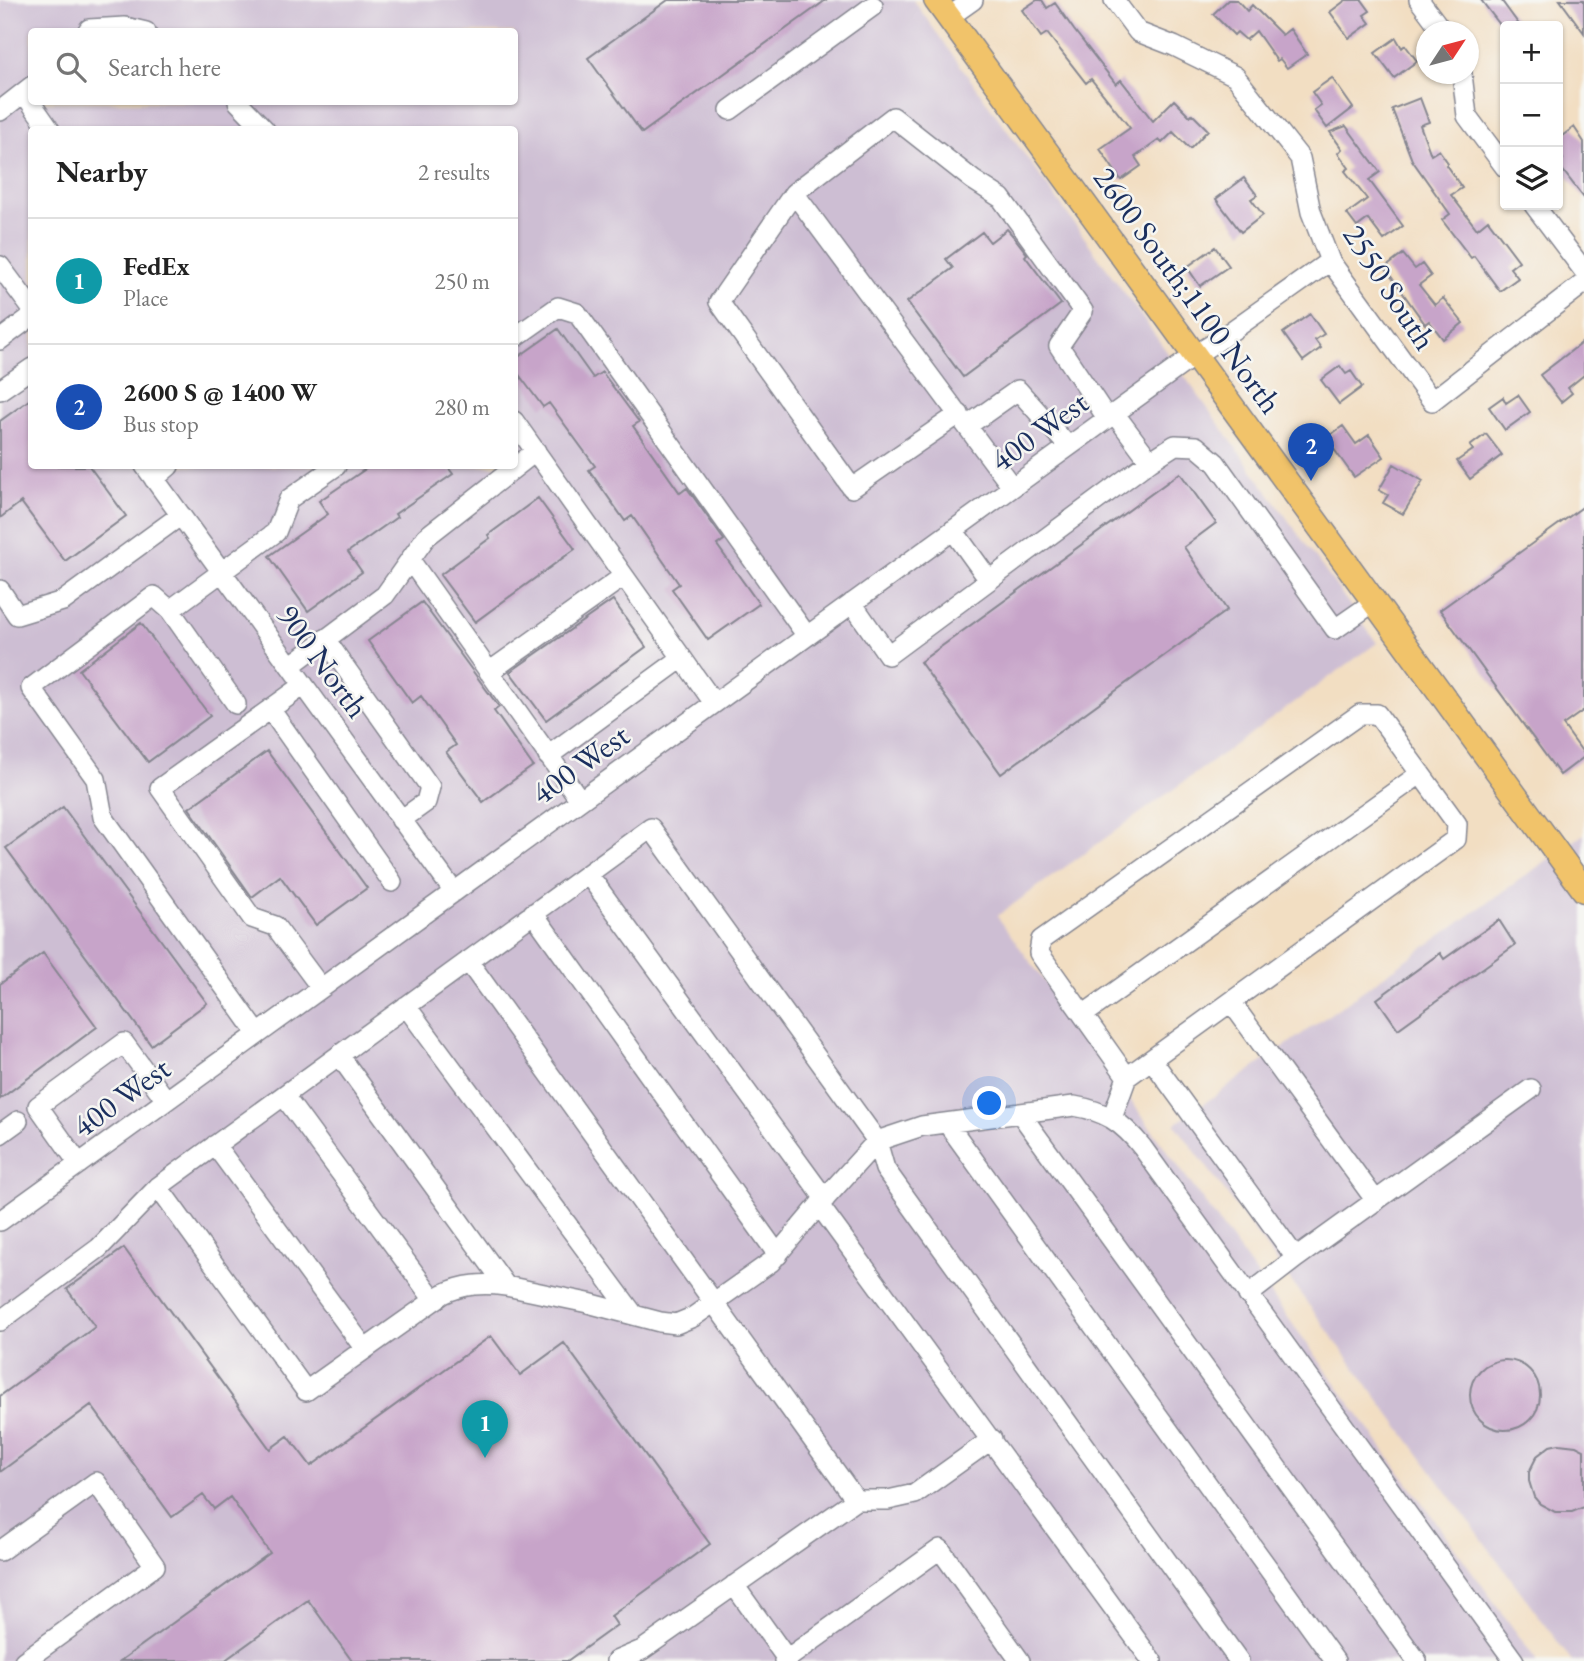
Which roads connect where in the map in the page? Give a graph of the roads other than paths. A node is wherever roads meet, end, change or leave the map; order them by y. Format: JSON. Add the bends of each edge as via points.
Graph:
{"nodes":[{"id":1,"x":973,"y":0,"type":"edge"},
{"id":2,"x":1114,"y":0,"type":"edge"},
{"id":3,"x":1419,"y":0,"type":"edge"},
{"id":4,"x":874,"y":2,"type":"edge"},
{"id":5,"x":943,"y":9,"type":"edge"},
{"id":6,"x":1435,"y":21,"type":"edge"},
{"id":7,"x":107,"y":28,"type":"edge"},
{"id":8,"x":129,"y":28,"type":"edge"},
{"id":9,"x":1463,"y":84,"type":"edge"},
{"id":10,"x":28,"y":90,"type":"edge"},
{"id":11,"x":36,"y":105,"type":"edge"},
{"id":12,"x":241,"y":105,"type":"edge"},
{"id":13,"x":730,"y":110,"type":"dead end"},
{"id":14,"x":0,"y":111,"type":"edge"},
{"id":15,"x":48,"y":126,"type":"edge"},
{"id":16,"x":261,"y":126,"type":"edge"},
{"id":17,"x":1500,"y":160,"type":"edge"},
{"id":18,"x":794,"y":192,"type":"junction"},
{"id":19,"x":1538,"y":210,"type":"edge"},
{"id":20,"x":1330,"y":261,"type":"junction"},
{"id":21,"x":0,"y":266,"type":"edge"},
{"id":22,"x":1584,"y":271,"type":"edge"},
{"id":23,"x":1584,"y":283,"type":"edge"},
{"id":24,"x":28,"y":304,"type":"edge"},
{"id":25,"x":28,"y":319,"type":"edge"},
{"id":26,"x":518,"y":335,"type":"edge"},
{"id":27,"x":0,"y":340,"type":"edge"},
{"id":28,"x":1195,"y":355,"type":"junction"},
{"id":29,"x":28,"y":371,"type":"edge"},
{"id":30,"x":0,"y":390,"type":"edge"},
{"id":31,"x":1111,"y":416,"type":"junction"},
{"id":32,"x":963,"y":420,"type":"junction"},
{"id":33,"x":518,"y":426,"type":"edge"},
{"id":34,"x":1068,"y":446,"type":"junction"},
{"id":35,"x":536,"y":451,"type":"junction"},
{"id":36,"x":1150,"y":461,"type":"junction"},
{"id":37,"x":518,"y":465,"type":"edge"},
{"id":38,"x":332,"y":469,"type":"edge"},
{"id":39,"x":513,"y":469,"type":"edge"},
{"id":40,"x":149,"y":472,"type":"edge"},
{"id":41,"x":1012,"y":487,"type":"junction"},
{"id":42,"x":181,"y":515,"type":"junction"},
{"id":43,"x":953,"y":530,"type":"junction"},
{"id":44,"x":410,"y":560,"type":"junction"},
{"id":45,"x":221,"y":572,"type":"junction"},
{"id":46,"x":624,"y":576,"type":"junction"},
{"id":47,"x":989,"y":580,"type":"junction"},
{"id":48,"x":0,"y":590,"type":"edge"},
{"id":49,"x":1374,"y":602,"type":"junction"},
{"id":50,"x":852,"y":603,"type":"junction"},
{"id":51,"x":170,"y":610,"type":"junction"},
{"id":52,"x":807,"y":636,"type":"junction"},
{"id":53,"x":325,"y":639,"type":"junction"},
{"id":54,"x":682,"y":658,"type":"junction"},
{"id":55,"x":290,"y":666,"type":"junction"},
{"id":56,"x":489,"y":672,"type":"junction"},
{"id":57,"x":304,"y":685,"type":"junction"},
{"id":58,"x":714,"y":703,"type":"junction"},
{"id":59,"x":236,"y":704,"type":"dead end"},
{"id":60,"x":270,"y":709,"type":"junction"},
{"id":61,"x":548,"y":756,"type":"junction"},
{"id":62,"x":1420,"y":774,"type":"junction"},
{"id":63,"x":580,"y":800,"type":"junction"},
{"id":64,"x":401,"y":820,"type":"junction"},
{"id":65,"x":588,"y":874,"type":"junction"},
{"id":66,"x":392,"y":882,"type":"dead end"},
{"id":67,"x":1584,"y":890,"type":"edge"},
{"id":68,"x":454,"y":892,"type":"junction"},
{"id":69,"x":533,"y":913,"type":"junction"},
{"id":70,"x":468,"y":961,"type":"junction"},
{"id":71,"x":321,"y":988,"type":"junction"},
{"id":72,"x":1231,"y":1002,"type":"junction"},
{"id":73,"x":406,"y":1006,"type":"junction"},
{"id":74,"x":1083,"y":1015,"type":"junction"},
{"id":75,"x":258,"y":1034,"type":"junction"},
{"id":76,"x":339,"y":1055,"type":"junction"},
{"id":77,"x":1152,"y":1060,"type":"junction"},
{"id":78,"x":1128,"y":1077,"type":"junction"},
{"id":79,"x":1531,"y":1089,"type":"dead end"},
{"id":80,"x":284,"y":1096,"type":"junction"},
{"id":81,"x":166,"y":1100,"type":"junction"},
{"id":82,"x":1020,"y":1113,"type":"junction"},
{"id":83,"x":1112,"y":1118,"type":"junction"},
{"id":84,"x":18,"y":1121,"type":"dead end"},
{"id":85,"x":947,"y":1123,"type":"junction"},
{"id":86,"x":0,"y":1134,"type":"edge"},
{"id":87,"x":877,"y":1142,"type":"junction"},
{"id":88,"x":215,"y":1145,"type":"junction"},
{"id":89,"x":79,"y":1164,"type":"junction"},
{"id":90,"x":158,"y":1187,"type":"junction"},
{"id":91,"x":1376,"y":1201,"type":"junction"},
{"id":92,"x":822,"y":1202,"type":"junction"},
{"id":93,"x":0,"y":1221,"type":"edge"},
{"id":94,"x":778,"y":1255,"type":"junction"},
{"id":95,"x":1296,"y":1258,"type":"junction"},
{"id":96,"x":506,"y":1286,"type":"junction"},
{"id":97,"x":1248,"y":1296,"type":"junction"},
{"id":98,"x":433,"y":1300,"type":"junction"},
{"id":99,"x":715,"y":1302,"type":"junction"},
{"id":100,"x":634,"y":1315,"type":"junction"},
{"id":101,"x":0,"y":1321,"type":"edge"},
{"id":102,"x":365,"y":1349,"type":"junction"},
{"id":103,"x":992,"y":1439,"type":"junction"},
{"id":104,"x":856,"y":1500,"type":"junction"},
{"id":105,"x":0,"y":1551,"type":"edge"},
{"id":106,"x":734,"y":1585,"type":"junction"},
{"id":107,"x":786,"y":1660,"type":"edge"},
{"id":108,"x":1509,"y":1660,"type":"edge"},
{"id":109,"x":24,"y":1661,"type":"edge"},
{"id":110,"x":616,"y":1661,"type":"edge"},
{"id":111,"x":1020,"y":1661,"type":"edge"},
{"id":112,"x":1152,"y":1661,"type":"edge"},
{"id":113,"x":1239,"y":1661,"type":"edge"},
{"id":114,"x":1335,"y":1661,"type":"edge"},
{"id":115,"x":1417,"y":1661,"type":"edge"}],
"edges":[{"from":1,"to":5,"type":"street"},
{"from":2,"to":20,"type":"street","name":"2550 South","via":[[1138,32],[1235,76],[1300,158],[1311,212]]},
{"from":3,"to":6,"type":"street"},
{"from":4,"to":13,"type":"street"},
{"from":5,"to":28,"type":"main road","name":"2600 South;1100 North"},
{"from":7,"to":8,"type":"street"},
{"from":9,"to":17,"type":"street","via":[[1467,116]]},
{"from":10,"to":14,"type":"street"},
{"from":11,"to":15,"type":"street"},
{"from":12,"to":16,"type":"street"},
{"from":18,"to":31,"type":"street","via":[[893,117],[1001,198],[1083,311],[1059,346]]},
{"from":18,"to":32,"type":"street"},
{"from":18,"to":32,"type":"street","via":[[719,302],[852,488]]},
{"from":19,"to":22,"type":"street"},
{"from":20,"to":23,"type":"street","name":"2550 South","via":[[1432,401]]},
{"from":20,"to":28,"type":"street","name":"400 West"},
{"from":21,"to":24,"type":"street"},
{"from":25,"to":27,"type":"street"},
{"from":26,"to":52,"type":"street","via":[[558,307],[577,313]]},
{"from":28,"to":31,"type":"street","name":"400 West"},
{"from":28,"to":49,"type":"main road","name":"2600 South;1100 North"},
{"from":29,"to":30,"type":"street"},
{"from":31,"to":34,"type":"street","name":"400 West"},
{"from":31,"to":36,"type":"street"},
{"from":32,"to":34,"type":"street","via":[[1018,390]]},
{"from":32,"to":41,"type":"street"},
{"from":33,"to":35,"type":"street"},
{"from":34,"to":41,"type":"street","name":"400 West"},
{"from":35,"to":37,"type":"street"},
{"from":35,"to":46,"type":"street"},
{"from":36,"to":47,"type":"street"},
{"from":36,"to":49,"type":"street","via":[[1175,445],[1196,446],[1216,463],[1335,629]]},
{"from":38,"to":45,"type":"street","via":[[289,499],[276,532]]},
{"from":39,"to":44,"type":"street","via":[[426,537]]},
{"from":40,"to":42,"type":"street","name":"900 North"},
{"from":41,"to":43,"type":"street","name":"400 West"},
{"from":42,"to":45,"type":"street","name":"900 North"},
{"from":42,"to":48,"type":"street","via":[[63,601],[17,615]]},
{"from":43,"to":47,"type":"street"},
{"from":43,"to":50,"type":"street","name":"400 West"},
{"from":44,"to":53,"type":"street","via":[[385,595]]},
{"from":44,"to":56,"type":"street"},
{"from":45,"to":51,"type":"street"},
{"from":45,"to":55,"type":"street","name":"900 North"},
{"from":46,"to":54,"type":"street"},
{"from":46,"to":56,"type":"street"},
{"from":47,"to":50,"type":"street","via":[[888,655]]},
{"from":49,"to":67,"type":"main road","name":"2600 South;1100 North"},
{"from":50,"to":52,"type":"street","name":"400 West"},
{"from":51,"to":59,"type":"street"},
{"from":51,"to":75,"type":"street","via":[[154,596],[31,688],[96,779],[103,817]]},
{"from":52,"to":58,"type":"street","name":"400 West"},
{"from":53,"to":55,"type":"street"},
{"from":53,"to":64,"type":"street","via":[[430,787],[426,802]]},
{"from":54,"to":58,"type":"street"},
{"from":54,"to":61,"type":"street"},
{"from":55,"to":57,"type":"street","name":"900 North"},
{"from":56,"to":61,"type":"street"},
{"from":57,"to":60,"type":"street"},
{"from":57,"to":64,"type":"street","name":"900 North"},
{"from":58,"to":63,"type":"street","name":"400 West"},
{"from":60,"to":66,"type":"street"},
{"from":60,"to":71,"type":"street","via":[[160,788],[252,918],[275,926]]},
{"from":61,"to":63,"type":"street"},
{"from":62,"to":72,"type":"street","via":[[1457,824],[1457,839]]},
{"from":62,"to":74,"type":"street"},
{"from":62,"to":74,"type":"street","via":[[1377,714],[1360,714],[1041,940],[1039,953]]},
{"from":63,"to":68,"type":"street","name":"400 West"},
{"from":64,"to":68,"type":"street","name":"900 North"},
{"from":65,"to":69,"type":"street"},
{"from":65,"to":87,"type":"street","via":[[651,828]]},
{"from":65,"to":92,"type":"street"},
{"from":68,"to":71,"type":"street","name":"400 West"},
{"from":69,"to":70,"type":"street"},
{"from":69,"to":94,"type":"street"},
{"from":70,"to":73,"type":"street"},
{"from":70,"to":99,"type":"street"},
{"from":71,"to":75,"type":"street","name":"400 West"},
{"from":72,"to":77,"type":"street"},
{"from":72,"to":91,"type":"street"},
{"from":73,"to":76,"type":"street"},
{"from":73,"to":100,"type":"street"},
{"from":74,"to":78,"type":"street"},
{"from":75,"to":81,"type":"street","name":"400 West"},
{"from":76,"to":80,"type":"street"},
{"from":76,"to":96,"type":"street"},
{"from":77,"to":78,"type":"street"},
{"from":77,"to":95,"type":"street"},
{"from":78,"to":83,"type":"street"},
{"from":79,"to":91,"type":"street"},
{"from":80,"to":88,"type":"street"},
{"from":80,"to":98,"type":"street"},
{"from":81,"to":89,"type":"street","name":"400 West"},
{"from":81,"to":89,"type":"street","via":[[124,1043],[38,1105]]},
{"from":82,"to":83,"type":"street","via":[[1073,1106]]},
{"from":82,"to":85,"type":"street"},
{"from":82,"to":115,"type":"street"},
{"from":83,"to":97,"type":"street","via":[[1142,1147]]},
{"from":84,"to":86,"type":"street"},
{"from":85,"to":87,"type":"street","via":[[922,1126]]},
{"from":85,"to":114,"type":"street"},
{"from":87,"to":92,"type":"street"},
{"from":87,"to":113,"type":"street","via":[[885,1170]]},
{"from":88,"to":90,"type":"street"},
{"from":88,"to":102,"type":"street"},
{"from":89,"to":93,"type":"street","name":"400 West"},
{"from":90,"to":101,"type":"street","via":[[99,1248]]},
{"from":90,"to":102,"type":"street","via":[[306,1391]]},
{"from":91,"to":95,"type":"street"},
{"from":92,"to":94,"type":"street"},
{"from":92,"to":103,"type":"street"},
{"from":94,"to":99,"type":"street"},
{"from":95,"to":97,"type":"street"},
{"from":96,"to":98,"type":"street","via":[[471,1284]]},
{"from":96,"to":100,"type":"street"},
{"from":97,"to":108,"type":"street"},
{"from":98,"to":102,"type":"street"},
{"from":99,"to":100,"type":"street","via":[[676,1324]]},
{"from":99,"to":104,"type":"street"},
{"from":103,"to":104,"type":"street","via":[[915,1494]]},
{"from":103,"to":112,"type":"street"},
{"from":104,"to":106,"type":"street"},
{"from":105,"to":109,"type":"street","via":[[96,1482],[155,1566]]},
{"from":106,"to":107,"type":"street"},
{"from":106,"to":110,"type":"street","via":[[642,1650]]},
{"from":107,"to":111,"type":"street","via":[[940,1549]]}]}
